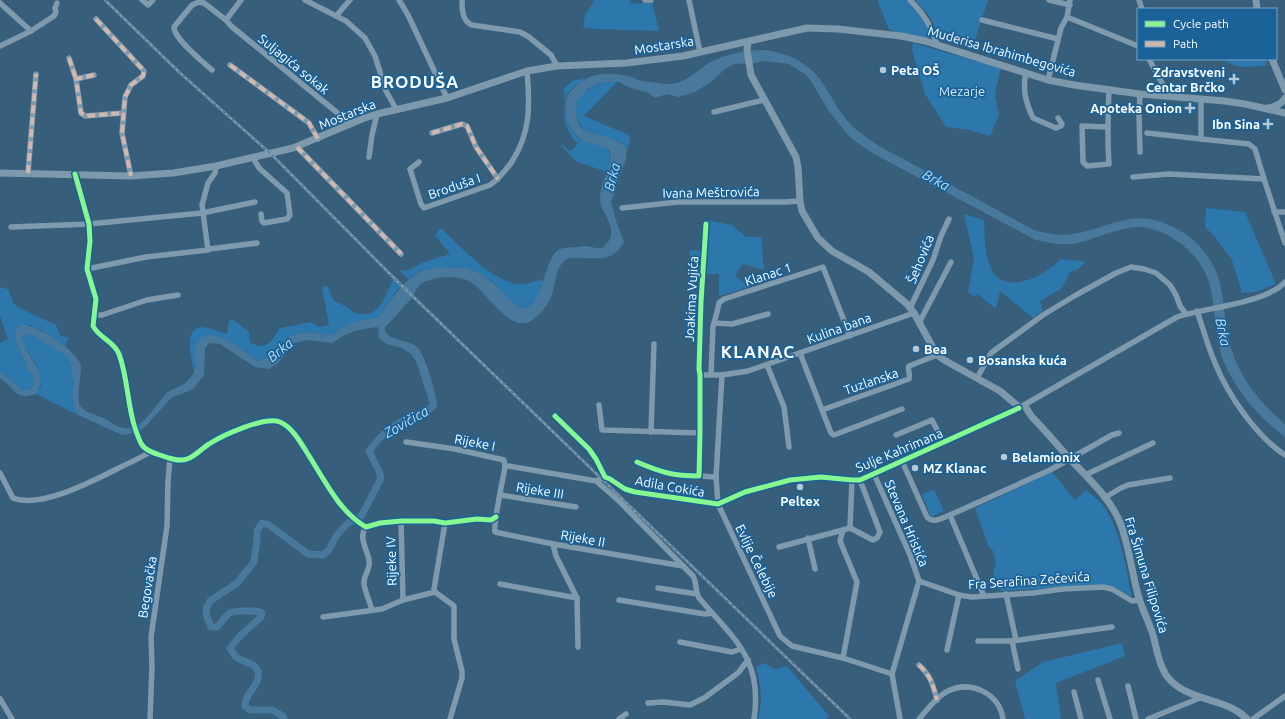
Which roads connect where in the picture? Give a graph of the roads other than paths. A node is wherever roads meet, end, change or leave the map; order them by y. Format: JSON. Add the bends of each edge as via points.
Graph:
{"nodes":[{"id":1,"x":142,"y":0,"type":"edge"},
{"id":2,"x":153,"y":0,"type":"edge"},
{"id":3,"x":241,"y":0,"type":"edge"},
{"id":4,"x":305,"y":0,"type":"edge"},
{"id":5,"x":350,"y":0,"type":"edge"},
{"id":6,"x":399,"y":0,"type":"edge"},
{"id":7,"x":462,"y":0,"type":"edge"},
{"id":8,"x":645,"y":0,"type":"edge"},
{"id":9,"x":651,"y":0,"type":"edge"},
{"id":10,"x":689,"y":0,"type":"edge"},
{"id":11,"x":910,"y":0,"type":"edge"},
{"id":12,"x":1049,"y":0,"type":"edge"},
{"id":13,"x":0,"y":3,"type":"edge"},
{"id":14,"x":1070,"y":3,"type":"edge"},
{"id":15,"x":57,"y":4,"type":"dead end"},
{"id":16,"x":336,"y":16,"type":"junction"},
{"id":17,"x":1067,"y":17,"type":"junction"},
{"id":18,"x":96,"y":19,"type":"dead end"},
{"id":19,"x":226,"y":20,"type":"junction"},
{"id":20,"x":982,"y":20,"type":"dead end"},
{"id":21,"x":31,"y":31,"type":"junction"},
{"id":22,"x":1058,"y":39,"type":"junction"},
{"id":23,"x":748,"y":42,"type":"junction"},
{"id":24,"x":937,"y":44,"type":"junction"},
{"id":25,"x":0,"y":46,"type":"edge"},
{"id":26,"x":1137,"y":46,"type":"edge"},
{"id":27,"x":700,"y":52,"type":"junction"},
{"id":28,"x":69,"y":58,"type":"dead end"},
{"id":29,"x":1150,"y":60,"type":"edge"},
{"id":30,"x":1272,"y":60,"type":"edge"},
{"id":31,"x":230,"y":65,"type":"dead end"},
{"id":32,"x":557,"y":66,"type":"junction"},
{"id":33,"x":212,"y":70,"type":"dead end"},
{"id":34,"x":527,"y":71,"type":"junction"},
{"id":35,"x":1026,"y":73,"type":"junction"},
{"id":36,"x":36,"y":74,"type":"dead end"},
{"id":37,"x":94,"y":75,"type":"dead end"},
{"id":38,"x":76,"y":79,"type":"junction"},
{"id":39,"x":1048,"y":80,"type":"junction"},
{"id":40,"x":1283,"y":83,"type":"edge"},
{"id":41,"x":1109,"y":90,"type":"junction"},
{"id":42,"x":1285,"y":90,"type":"edge"},
{"id":43,"x":1140,"y":94,"type":"junction"},
{"id":44,"x":1167,"y":96,"type":"junction"},
{"id":45,"x":447,"y":98,"type":"junction"},
{"id":46,"x":1285,"y":98,"type":"edge"},
{"id":47,"x":1201,"y":99,"type":"junction"},
{"id":48,"x":764,"y":100,"type":"junction"},
{"id":49,"x":1285,"y":107,"type":"edge"},
{"id":50,"x":1263,"y":108,"type":"junction"},
{"id":51,"x":396,"y":109,"type":"junction"},
{"id":52,"x":1274,"y":110,"type":"junction"},
{"id":53,"x":714,"y":112,"type":"dead end"},
{"id":54,"x":123,"y":113,"type":"junction"},
{"id":55,"x":1285,"y":113,"type":"edge"},
{"id":56,"x":378,"y":114,"type":"junction"},
{"id":57,"x":1058,"y":118,"type":"dead end"},
{"id":58,"x":351,"y":124,"type":"junction"},
{"id":59,"x":1107,"y":127,"type":"junction"},
{"id":60,"x":432,"y":133,"type":"dead end"},
{"id":61,"x":1147,"y":133,"type":"dead end"},
{"id":62,"x":318,"y":139,"type":"junction"},
{"id":63,"x":1201,"y":139,"type":"junction"},
{"id":64,"x":296,"y":147,"type":"junction"},
{"id":65,"x":1140,"y":152,"type":"dead end"},
{"id":66,"x":369,"y":157,"type":"dead end"},
{"id":67,"x":253,"y":158,"type":"junction"},
{"id":68,"x":419,"y":162,"type":"dead end"},
{"id":69,"x":216,"y":166,"type":"junction"},
{"id":70,"x":0,"y":173,"type":"edge"},
{"id":71,"x":28,"y":173,"type":"junction"},
{"id":72,"x":75,"y":174,"type":"junction"},
{"id":73,"x":131,"y":176,"type":"junction"},
{"id":74,"x":1133,"y":177,"type":"dead end"},
{"id":75,"x":498,"y":179,"type":"junction"},
{"id":76,"x":1264,"y":179,"type":"junction"},
{"id":77,"x":800,"y":201,"type":"junction"},
{"id":78,"x":255,"y":202,"type":"dead end"},
{"id":79,"x":622,"y":208,"type":"dead end"},
{"id":80,"x":1274,"y":212,"type":"junction"},
{"id":81,"x":1285,"y":212,"type":"edge"},
{"id":82,"x":202,"y":213,"type":"junction"},
{"id":83,"x":261,"y":214,"type":"dead end"},
{"id":84,"x":949,"y":219,"type":"dead end"},
{"id":85,"x":89,"y":224,"type":"junction"},
{"id":86,"x":706,"y":224,"type":"dead end"},
{"id":87,"x":11,"y":226,"type":"dead end"},
{"id":88,"x":1285,"y":242,"type":"edge"},
{"id":89,"x":258,"y":244,"type":"dead end"},
{"id":90,"x":209,"y":249,"type":"junction"},
{"id":91,"x":401,"y":254,"type":"dead end"},
{"id":92,"x":951,"y":262,"type":"dead end"},
{"id":93,"x":87,"y":269,"type":"junction"},
{"id":94,"x":1285,"y":282,"type":"edge"},
{"id":95,"x":178,"y":295,"type":"dead end"},
{"id":96,"x":912,"y":310,"type":"junction"},
{"id":97,"x":1199,"y":311,"type":"junction"},
{"id":98,"x":768,"y":314,"type":"dead end"},
{"id":99,"x":1186,"y":314,"type":"junction"},
{"id":100,"x":94,"y":315,"type":"junction"},
{"id":101,"x":714,"y":323,"type":"junction"},
{"id":102,"x":920,"y":323,"type":"junction"},
{"id":103,"x":850,"y":336,"type":"junction"},
{"id":104,"x":654,"y":344,"type":"dead end"},
{"id":105,"x":800,"y":354,"type":"junction"},
{"id":106,"x":937,"y":355,"type":"junction"},
{"id":107,"x":767,"y":365,"type":"junction"},
{"id":108,"x":711,"y":374,"type":"junction"},
{"id":109,"x":700,"y":375,"type":"junction"},
{"id":110,"x":722,"y":375,"type":"junction"},
{"id":111,"x":976,"y":378,"type":"junction"},
{"id":112,"x":599,"y":405,"type":"dead end"},
{"id":113,"x":1021,"y":408,"type":"junction"},
{"id":114,"x":902,"y":409,"type":"dead end"},
{"id":115,"x":822,"y":410,"type":"junction"},
{"id":116,"x":555,"y":416,"type":"dead end"},
{"id":117,"x":651,"y":432,"type":"junction"},
{"id":118,"x":700,"y":433,"type":"junction"},
{"id":119,"x":1119,"y":433,"type":"dead end"},
{"id":120,"x":896,"y":435,"type":"dead end"},
{"id":121,"x":406,"y":442,"type":"dead end"},
{"id":122,"x":944,"y":443,"type":"junction"},
{"id":123,"x":1153,"y":443,"type":"dead end"},
{"id":124,"x":790,"y":447,"type":"dead end"},
{"id":125,"x":150,"y":452,"type":"junction"},
{"id":126,"x":1285,"y":455,"type":"edge"},
{"id":127,"x":170,"y":458,"type":"junction"},
{"id":128,"x":1070,"y":459,"type":"junction"},
{"id":129,"x":902,"y":461,"type":"junction"},
{"id":130,"x":637,"y":462,"type":"dead end"},
{"id":131,"x":506,"y":467,"type":"junction"},
{"id":132,"x":0,"y":473,"type":"edge"},
{"id":133,"x":874,"y":474,"type":"junction"},
{"id":134,"x":1085,"y":475,"type":"junction"},
{"id":135,"x":699,"y":476,"type":"junction"},
{"id":136,"x":716,"y":477,"type":"junction"},
{"id":137,"x":605,"y":478,"type":"junction"},
{"id":138,"x":1170,"y":478,"type":"dead end"},
{"id":139,"x":852,"y":480,"type":"junction"},
{"id":140,"x":860,"y":480,"type":"junction"},
{"id":141,"x":596,"y":481,"type":"junction"},
{"id":142,"x":500,"y":495,"type":"junction"},
{"id":143,"x":1104,"y":498,"type":"junction"},
{"id":144,"x":718,"y":504,"type":"junction"},
{"id":145,"x":576,"y":507,"type":"dead end"},
{"id":146,"x":950,"y":515,"type":"junction"},
{"id":147,"x":496,"y":517,"type":"junction"},
{"id":148,"x":401,"y":521,"type":"junction"},
{"id":149,"x":445,"y":523,"type":"junction"},
{"id":150,"x":364,"y":527,"type":"junction"},
{"id":151,"x":850,"y":528,"type":"junction"},
{"id":152,"x":843,"y":530,"type":"junction"},
{"id":153,"x":808,"y":538,"type":"junction"},
{"id":154,"x":553,"y":544,"type":"junction"},
{"id":155,"x":779,"y":547,"type":"dead end"},
{"id":156,"x":683,"y":566,"type":"junction"},
{"id":157,"x":815,"y":569,"type":"dead end"},
{"id":158,"x":919,"y":581,"type":"junction"},
{"id":159,"x":500,"y":584,"type":"dead end"},
{"id":160,"x":658,"y":588,"type":"dead end"},
{"id":161,"x":435,"y":592,"type":"junction"},
{"id":162,"x":697,"y":594,"type":"junction"},
{"id":163,"x":1006,"y":594,"type":"junction"},
{"id":164,"x":959,"y":595,"type":"junction"},
{"id":165,"x":984,"y":596,"type":"junction"},
{"id":166,"x":577,"y":598,"type":"junction"},
{"id":167,"x":403,"y":600,"type":"junction"},
{"id":168,"x":619,"y":600,"type":"dead end"},
{"id":169,"x":1140,"y":600,"type":"junction"},
{"id":170,"x":372,"y":610,"type":"junction"},
{"id":171,"x":712,"y":613,"type":"junction"},
{"id":172,"x":323,"y":618,"type":"dead end"},
{"id":173,"x":1112,"y":627,"type":"dead end"},
{"id":174,"x":1014,"y":640,"type":"junction"},
{"id":175,"x":680,"y":642,"type":"dead end"},
{"id":176,"x":978,"y":642,"type":"dead end"},
{"id":177,"x":578,"y":647,"type":"dead end"},
{"id":178,"x":741,"y":649,"type":"junction"},
{"id":179,"x":947,"y":650,"type":"dead end"},
{"id":180,"x":843,"y":658,"type":"junction"},
{"id":181,"x":748,"y":660,"type":"junction"},
{"id":182,"x":919,"y":665,"type":"dead end"},
{"id":183,"x":1018,"y":669,"type":"dead end"},
{"id":184,"x":892,"y":674,"type":"junction"},
{"id":185,"x":1098,"y":680,"type":"dead end"},
{"id":186,"x":1128,"y":686,"type":"dead end"},
{"id":187,"x":1074,"y":692,"type":"dead end"},
{"id":188,"x":1285,"y":696,"type":"edge"},
{"id":189,"x":1200,"y":698,"type":"junction"},
{"id":190,"x":0,"y":699,"type":"edge"},
{"id":191,"x":937,"y":700,"type":"junction"},
{"id":192,"x":648,"y":703,"type":"dead end"},
{"id":193,"x":626,"y":714,"type":"dead end"},
{"id":194,"x":1163,"y":717,"type":"edge"},
{"id":195,"x":12,"y":719,"type":"edge"},
{"id":196,"x":150,"y":719,"type":"edge"},
{"id":197,"x":450,"y":719,"type":"edge"},
{"id":198,"x":619,"y":719,"type":"edge"},
{"id":199,"x":754,"y":719,"type":"edge"},
{"id":200,"x":900,"y":719,"type":"edge"},
{"id":201,"x":919,"y":719,"type":"edge"},
{"id":202,"x":1003,"y":719,"type":"edge"},
{"id":203,"x":1081,"y":719,"type":"edge"},
{"id":204,"x":1110,"y":719,"type":"edge"},
{"id":205,"x":1136,"y":719,"type":"edge"},
{"id":206,"x":1148,"y":719,"type":"edge"},
{"id":207,"x":1247,"y":719,"type":"edge"},
{"id":208,"x":1253,"y":719,"type":"edge"}],
"edges":[{"from":1,"to":2,"type":"street","via":[[148,5]]},
{"from":3,"to":19,"type":"street"},
{"from":4,"to":16,"type":"street"},
{"from":5,"to":16,"type":"street"},
{"from":6,"to":45,"type":"street"},
{"from":7,"to":32,"type":"street","via":[[463,13],[468,23],[520,32],[550,55]]},
{"from":8,"to":9,"type":"street"},
{"from":10,"to":27,"type":"street"},
{"from":11,"to":24,"type":"street","via":[[926,18]]},
{"from":12,"to":14,"type":"street"},
{"from":13,"to":21,"type":"street"},
{"from":14,"to":17,"type":"street"},
{"from":15,"to":21,"type":"street","via":[[54,16]]},
{"from":16,"to":51,"type":"street","via":[[356,29],[369,44],[379,65],[386,91]]},
{"from":17,"to":22,"type":"street"},
{"from":17,"to":26,"type":"street"},
{"from":18,"to":54,"type":"street","via":[[144,71],[126,94]]},
{"from":19,"to":33,"type":"street","name":"Suljagića sokak","via":[[199,2],[192,5],[174,27],[184,43]]},
{"from":19,"to":58,"type":"street","name":"Suljagića sokak"},
{"from":20,"to":22,"type":"street"},
{"from":21,"to":25,"type":"street"},
{"from":22,"to":39,"type":"street"},
{"from":23,"to":24,"type":"main road","name":"Muderisa Ibrahimbegovića","via":[[818,27],[901,36]]},
{"from":23,"to":27,"type":"main road","name":"Mostarska"},
{"from":23,"to":48,"type":"main road","via":[[747,50],[753,81]]},
{"from":24,"to":35,"type":"main road","name":"Muderisa Ibrahimbegovića"},
{"from":27,"to":32,"type":"main road","name":"Mostarska","via":[[646,61]]},
{"from":28,"to":38,"type":"street"},
{"from":29,"to":44,"type":"street"},
{"from":30,"to":40,"type":"main road"},
{"from":31,"to":62,"type":"street","via":[[308,123]]},
{"from":32,"to":34,"type":"main road","name":"Mostarska"},
{"from":34,"to":45,"type":"main road","name":"Mostarska"},
{"from":34,"to":75,"type":"street","name":"Broduša I","via":[[529,103],[526,133],[512,161]]},
{"from":35,"to":39,"type":"main road","name":"Muderisa Ibrahimbegovića"},
{"from":35,"to":57,"type":"street","via":[[1024,94],[1033,118],[1053,128],[1061,126]]},
{"from":36,"to":71,"type":"street"},
{"from":37,"to":38,"type":"street"},
{"from":38,"to":54,"type":"street","via":[[79,110],[82,114],[88,116]]},
{"from":39,"to":41,"type":"main road","name":"Muderisa Ibrahimbegovića"},
{"from":40,"to":42,"type":"main road"},
{"from":41,"to":43,"type":"main road","name":"Muderisa Ibrahimbegovića"},
{"from":41,"to":59,"type":"street"},
{"from":43,"to":44,"type":"main road","name":"Muderisa Ibrahimbegovića"},
{"from":43,"to":65,"type":"street"},
{"from":44,"to":47,"type":"main road","name":"Muderisa Ibrahimbegovića"},
{"from":45,"to":51,"type":"main road","name":"Mostarska"},
{"from":46,"to":50,"type":"main road","via":[[1278,105]]},
{"from":47,"to":50,"type":"main road","name":"Muderisa Ibrahimbegovića"},
{"from":47,"to":63,"type":"street"},
{"from":48,"to":53,"type":"street"},
{"from":48,"to":77,"type":"main road","via":[[796,157]]},
{"from":49,"to":52,"type":"main road","name":"Muderisa Ibrahimbegovića"},
{"from":50,"to":52,"type":"main road","name":"Muderisa Ibrahimbegovića"},
{"from":51,"to":56,"type":"main road","name":"Mostarska"},
{"from":52,"to":55,"type":"main road","name":"Muderisa Ibrahimbegovića"},
{"from":54,"to":73,"type":"street","via":[[123,139]]},
{"from":56,"to":58,"type":"main road","name":"Mostarska"},
{"from":56,"to":66,"type":"street"},
{"from":58,"to":62,"type":"main road","name":"Mostarska"},
{"from":59,"to":59,"type":"street","via":[[1109,164],[1087,166],[1083,162],[1082,126]]},
{"from":60,"to":75,"type":"street","via":[[462,124],[468,126],[476,147]]},
{"from":61,"to":63,"type":"street"},
{"from":62,"to":64,"type":"main road","name":"Mostarska"},
{"from":63,"to":76,"type":"street","via":[[1249,144],[1255,149]]},
{"from":64,"to":67,"type":"main road","name":"Mostarska"},
{"from":64,"to":91,"type":"street"},
{"from":67,"to":69,"type":"main road","name":"Mostarska"},
{"from":67,"to":83,"type":"street","via":[[288,197],[290,215],[287,219],[264,222]]},
{"from":68,"to":75,"type":"street","name":"Broduša I","via":[[410,169],[424,208],[490,185]]},
{"from":69,"to":73,"type":"main road","name":"Mostarska"},
{"from":69,"to":82,"type":"street","via":[[215,173],[208,183]]},
{"from":70,"to":71,"type":"main road","name":"Mostarska"},
{"from":71,"to":72,"type":"main road","name":"Mostarska"},
{"from":72,"to":73,"type":"main road","name":"Mostarska"},
{"from":72,"to":85,"type":"street"},
{"from":74,"to":76,"type":"street","via":[[1169,174]]},
{"from":76,"to":80,"type":"street"},
{"from":77,"to":79,"type":"street","name":"Ivana Meštrovića","via":[[678,202]]},
{"from":77,"to":96,"type":"main road","via":[[805,217],[824,245],[869,272]]},
{"from":78,"to":82,"type":"street"},
{"from":80,"to":81,"type":"street"},
{"from":80,"to":88,"type":"street"},
{"from":82,"to":85,"type":"street"},
{"from":82,"to":90,"type":"street"},
{"from":84,"to":96,"type":"street","name":"Šehovića"},
{"from":85,"to":87,"type":"street"},
{"from":85,"to":93,"type":"street"},
{"from":86,"to":109,"type":"street","name":"Joakima Vujića","via":[[700,309]]},
{"from":89,"to":90,"type":"street"},
{"from":90,"to":93,"type":"street","via":[[132,259]]},
{"from":92,"to":102,"type":"street"},
{"from":93,"to":100,"type":"street","via":[[96,299]]},
{"from":94,"to":97,"type":"street","name":"Sulje Kahrimana","via":[[1277,289],[1239,303]]},
{"from":95,"to":100,"type":"street","via":[[147,300],[102,315]]},
{"from":96,"to":102,"type":"main road"},
{"from":96,"to":103,"type":"street","name":"Kulina bana"},
{"from":97,"to":99,"type":"street","name":"Sulje Kahrimana"},
{"from":97,"to":126,"type":"street","via":[[1214,363],[1236,401],[1263,436]]},
{"from":98,"to":101,"type":"street","via":[[732,324]]},
{"from":99,"to":111,"type":"street","via":[[1170,285],[1156,273],[1131,267],[1043,315],[991,353]]},
{"from":99,"to":113,"type":"street","name":"Sulje Kahrimana"},
{"from":100,"to":125,"type":"street","via":[[94,329],[114,346],[120,356],[133,421],[143,447]]},
{"from":101,"to":103,"type":"street","name":"Klanac 1","via":[[718,304],[724,299],[823,267]]},
{"from":101,"to":108,"type":"street","name":"Klanac 1"},
{"from":102,"to":106,"type":"main road"},
{"from":103,"to":105,"type":"street","name":"Kulina bana"},
{"from":104,"to":117,"type":"street"},
{"from":105,"to":107,"type":"street","name":"Kulina bana"},
{"from":105,"to":115,"type":"street"},
{"from":106,"to":111,"type":"main road","name":"Fra Šimuna Filipovića"},
{"from":106,"to":115,"type":"street","name":"Tuzlanska","via":[[910,366],[909,379]]},
{"from":107,"to":110,"type":"street","name":"Kulina bana","via":[[748,372]]},
{"from":107,"to":124,"type":"street","via":[[784,407]]},
{"from":108,"to":109,"type":"street","name":"Kulina bana"},
{"from":108,"to":110,"type":"street","name":"Kulina bana"},
{"from":109,"to":118,"type":"street","name":"Joakima Vujića"},
{"from":110,"to":136,"type":"street","name":"Evlije Čelebije"},
{"from":111,"to":113,"type":"main road","name":"Fra Šimuna Filipovića"},
{"from":112,"to":117,"type":"street","via":[[602,430]]},
{"from":113,"to":122,"type":"street","name":"Sulje Kahrimana"},
{"from":113,"to":128,"type":"main road","name":"Fra Šimuna Filipovića"},
{"from":114,"to":115,"type":"street","via":[[834,435]]},
{"from":116,"to":137,"type":"street","via":[[588,449]]},
{"from":117,"to":118,"type":"street"},
{"from":118,"to":135,"type":"street","name":"Joakima Vujića"},
{"from":119,"to":128,"type":"street"},
{"from":120,"to":122,"type":"street","via":[[932,420]]},
{"from":121,"to":131,"type":"street","name":"Rijeke I","via":[[503,459]]},
{"from":122,"to":129,"type":"street","name":"Sulje Kahrimana"},
{"from":123,"to":134,"type":"street"},
{"from":125,"to":127,"type":"street"},
{"from":125,"to":132,"type":"street","via":[[69,491],[35,500],[13,498]]},
{"from":127,"to":150,"type":"street","via":[[188,459],[212,442],[250,425],[268,421],[279,422],[290,430],[334,496]]},
{"from":127,"to":196,"type":"street","name":"Begovačka","via":[[167,526],[151,637]]},
{"from":128,"to":134,"type":"main road","name":"Fra Šimuna Filipovića"},
{"from":128,"to":146,"type":"street"},
{"from":129,"to":133,"type":"street","name":"Sulje Kahrimana"},
{"from":129,"to":146,"type":"street","via":[[927,517],[931,521]]},
{"from":130,"to":135,"type":"street","via":[[666,473]]},
{"from":131,"to":141,"type":"street"},
{"from":131,"to":142,"type":"street","name":"Rijeke I"},
{"from":133,"to":140,"type":"street","name":"Sulje Kahrimana"},
{"from":133,"to":158,"type":"street","name":"Stevana Hristića"},
{"from":134,"to":143,"type":"main road","name":"Fra Šimuna Filipovića"},
{"from":135,"to":136,"type":"street"},
{"from":136,"to":144,"type":"street","name":"Evlije Čelebije"},
{"from":137,"to":141,"type":"street"},
{"from":137,"to":144,"type":"street","name":"Adila Cokića","via":[[635,492]]},
{"from":138,"to":143,"type":"street","via":[[1128,485]]},
{"from":139,"to":140,"type":"street","name":"Sulje Kahrimana"},
{"from":139,"to":144,"type":"street","name":"Sulje Kahrimana","via":[[821,477],[790,480],[745,492]]},
{"from":139,"to":151,"type":"street"},
{"from":140,"to":151,"type":"street","via":[[880,532],[873,540]]},
{"from":141,"to":156,"type":"street"},
{"from":142,"to":145,"type":"street","name":"Rijeke III"},
{"from":142,"to":147,"type":"street","name":"Rijeke I"},
{"from":143,"to":169,"type":"main road","name":"Fra Šimuna Filipovića","via":[[1120,524]]},
{"from":144,"to":180,"type":"street","name":"Evlije Čelebije","via":[[780,636],[792,646]]},
{"from":146,"to":165,"type":"street"},
{"from":147,"to":149,"type":"street","via":[[491,520]]},
{"from":147,"to":154,"type":"street","name":"Rijeke II","via":[[495,532]]},
{"from":148,"to":149,"type":"street","via":[[427,520]]},
{"from":148,"to":150,"type":"street"},
{"from":148,"to":167,"type":"street","name":"Rijeke IV"},
{"from":149,"to":161,"type":"street"},
{"from":150,"to":170,"type":"street","via":[[362,535],[370,566],[364,584]]},
{"from":151,"to":152,"type":"street"},
{"from":152,"to":153,"type":"street"},
{"from":152,"to":180,"type":"street","via":[[840,541],[857,582]]},
{"from":153,"to":155,"type":"street"},
{"from":153,"to":157,"type":"street"},
{"from":154,"to":156,"type":"street","name":"Rijeke II"},
{"from":154,"to":166,"type":"street","via":[[556,556]]},
{"from":156,"to":162,"type":"street","via":[[695,580]]},
{"from":158,"to":164,"type":"street","name":"Fra Serafina Zečevića"},
{"from":158,"to":184,"type":"street","name":"Stevana Hristića"},
{"from":159,"to":166,"type":"street"},
{"from":160,"to":162,"type":"street"},
{"from":161,"to":167,"type":"street"},
{"from":161,"to":197,"type":"street","via":[[454,606],[454,639],[462,671]]},
{"from":162,"to":171,"type":"street"},
{"from":163,"to":165,"type":"street","name":"Fra Serafina Zečevića"},
{"from":163,"to":169,"type":"street","name":"Fra Serafina Zečevića","via":[[1102,587],[1112,589],[1132,600]]},
{"from":163,"to":174,"type":"street"},
{"from":164,"to":165,"type":"street","name":"Fra Serafina Zečevića"},
{"from":164,"to":179,"type":"street"},
{"from":166,"to":177,"type":"street"},
{"from":167,"to":170,"type":"street","via":[[382,609]]},
{"from":168,"to":171,"type":"street"},
{"from":169,"to":189,"type":"main road","name":"Fra Šimuna Filipovića","via":[[1162,668],[1173,683]]},
{"from":170,"to":172,"type":"street"},
{"from":171,"to":178,"type":"street"},
{"from":173,"to":174,"type":"street"},
{"from":174,"to":176,"type":"street"},
{"from":174,"to":183,"type":"street"},
{"from":175,"to":178,"type":"street","via":[[732,652]]},
{"from":178,"to":181,"type":"street"},
{"from":180,"to":184,"type":"street","name":"Evlije Čelebije"},
{"from":181,"to":192,"type":"street","via":[[738,673],[690,705]]},
{"from":181,"to":199,"type":"street","via":[[756,695]]},
{"from":182,"to":191,"type":"street","via":[[928,674]]},
{"from":184,"to":200,"type":"street"},
{"from":185,"to":204,"type":"street"},
{"from":186,"to":205,"type":"street"},
{"from":187,"to":203,"type":"street"},
{"from":188,"to":208,"type":"street"},
{"from":189,"to":194,"type":"street"},
{"from":189,"to":207,"type":"main road","name":"Fra Šimuna Filipovića","via":[[1235,710]]},
{"from":190,"to":195,"type":"street"},
{"from":191,"to":201,"type":"street"},
{"from":191,"to":202,"type":"street","via":[[947,691],[972,687],[991,696],[998,704]]},
{"from":193,"to":198,"type":"street"},
{"from":194,"to":206,"type":"street"}]}
